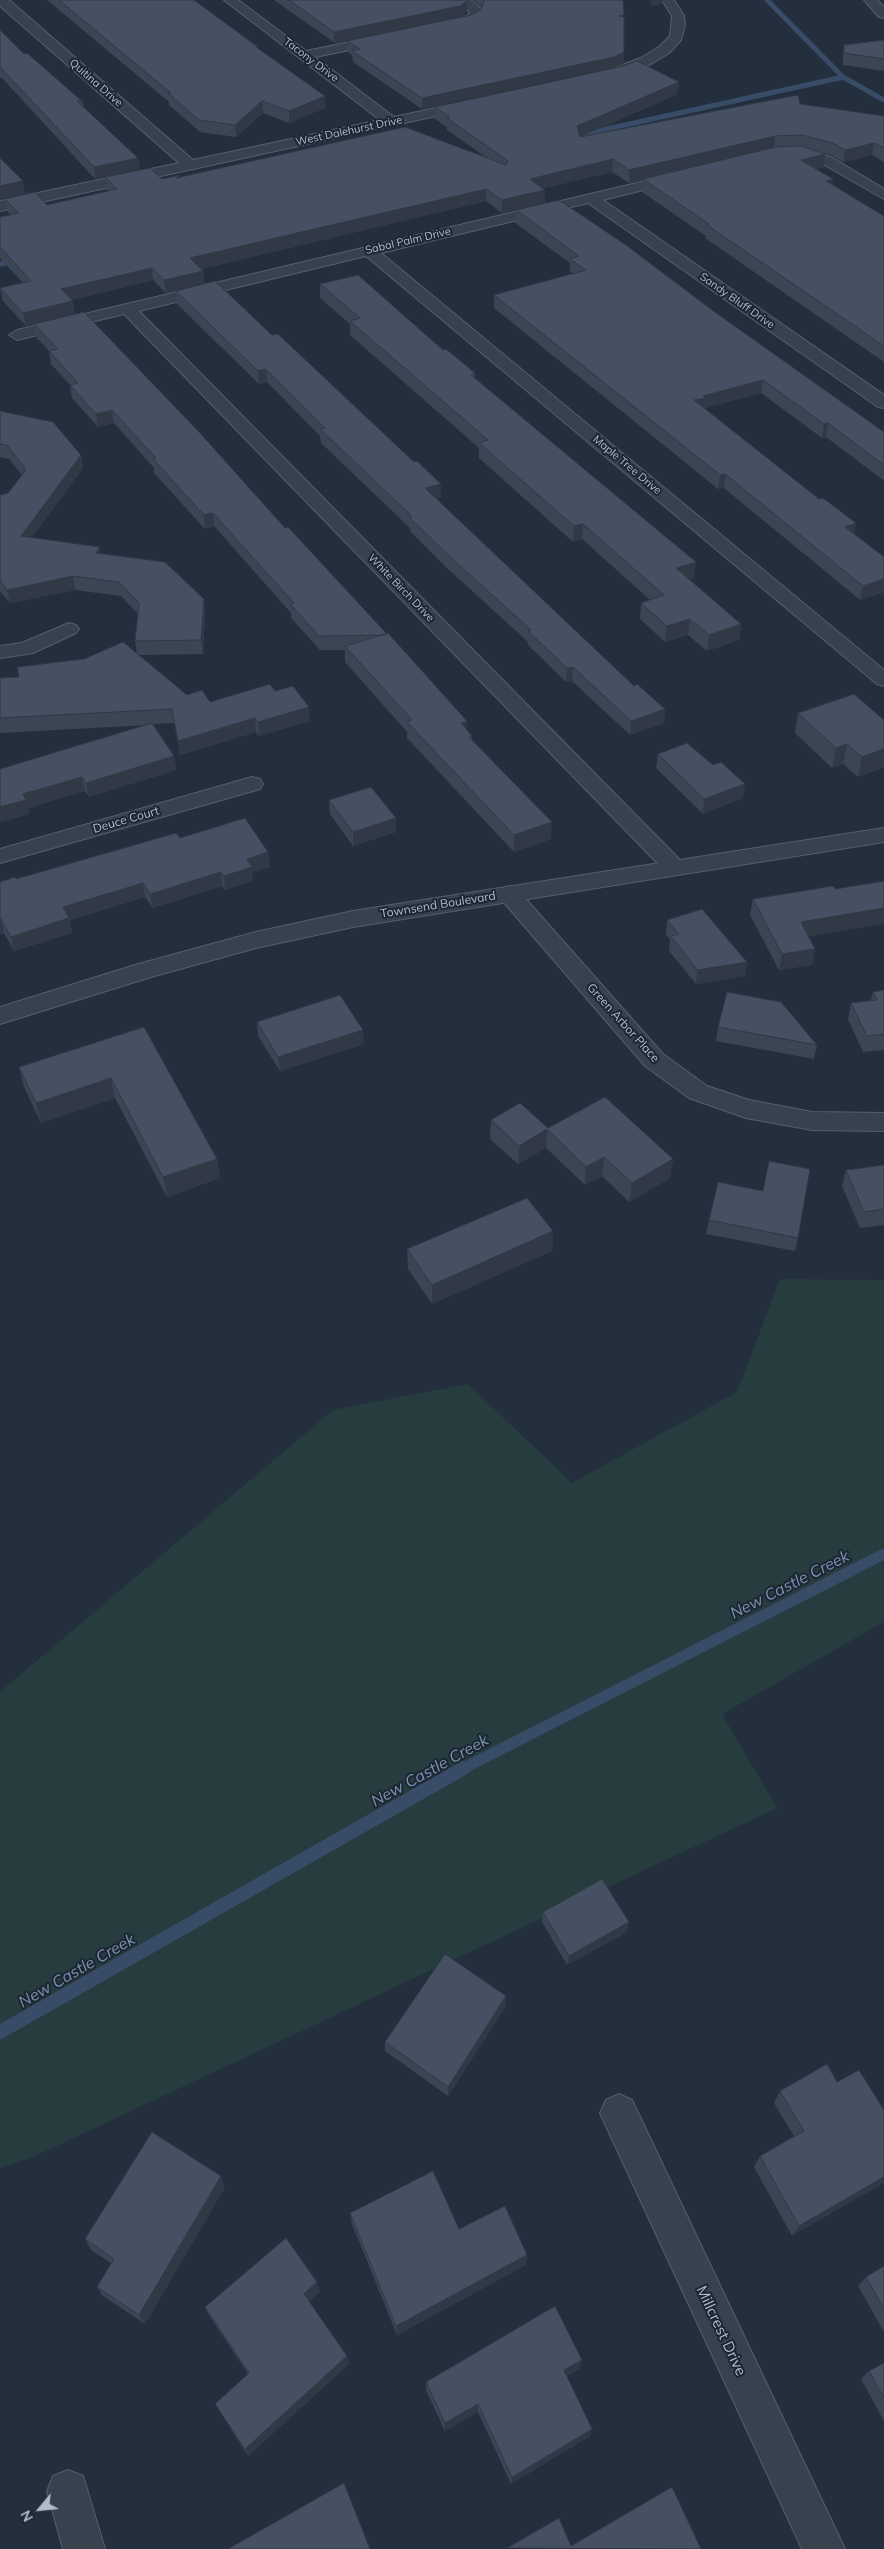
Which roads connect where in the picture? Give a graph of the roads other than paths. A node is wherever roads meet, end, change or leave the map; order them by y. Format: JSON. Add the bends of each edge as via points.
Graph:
{"nodes":[{"id":1,"x":2,"y":0,"type":"edge"},
{"id":2,"x":230,"y":0,"type":"edge"},
{"id":3,"x":463,"y":0,"type":"edge"},
{"id":4,"x":668,"y":0,"type":"edge"},
{"id":5,"x":870,"y":0,"type":"edge"},
{"id":6,"x":884,"y":14,"type":"edge"},
{"id":7,"x":430,"y":30,"type":"edge"},
{"id":8,"x":401,"y":36,"type":"edge"},
{"id":9,"x":306,"y":55,"type":"junction"},
{"id":10,"x":590,"y":79,"type":"edge"},
{"id":11,"x":486,"y":101,"type":"edge"},
{"id":12,"x":391,"y":122,"type":"junction"},
{"id":13,"x":774,"y":154,"type":"edge"},
{"id":14,"x":190,"y":165,"type":"junction"},
{"id":15,"x":697,"y":172,"type":"edge"},
{"id":16,"x":884,"y":195,"type":"edge"},
{"id":17,"x":591,"y":198,"type":"junction"},
{"id":18,"x":0,"y":206,"type":"edge"},
{"id":19,"x":370,"y":251,"type":"junction"},
{"id":20,"x":128,"y":310,"type":"junction"},
{"id":21,"x":17,"y":335,"type":"dead end"},
{"id":22,"x":884,"y":403,"type":"edge"},
{"id":23,"x":69,"y":629,"type":"dead end"},
{"id":24,"x":0,"y":652,"type":"edge"},
{"id":25,"x":884,"y":680,"type":"edge"},
{"id":26,"x":252,"y":784,"type":"dead end"},
{"id":27,"x":884,"y":836,"type":"edge"},
{"id":28,"x":0,"y":856,"type":"edge"},
{"id":29,"x":674,"y":867,"type":"junction"},
{"id":30,"x":510,"y":894,"type":"junction"},
{"id":31,"x":0,"y":1016,"type":"edge"},
{"id":32,"x":884,"y":1122,"type":"edge"},
{"id":33,"x":619,"y":2113,"type":"dead end"},
{"id":34,"x":68,"y":2491,"type":"dead end"},
{"id":35,"x":84,"y":2549,"type":"edge"},
{"id":36,"x":824,"y":2549,"type":"edge"}],
"edges":[{"from":1,"to":14,"type":"street","name":"Quitina Drive"},
{"from":2,"to":9,"type":"street","name":"Tacony Drive"},
{"from":3,"to":7,"type":"street","via":[[476,10],[475,16]]},
{"from":4,"to":10,"type":"street","via":[[680,26],[676,37],[664,50],[646,62],[618,73]]},
{"from":5,"to":6,"type":"street"},
{"from":8,"to":9,"type":"street"},
{"from":9,"to":12,"type":"street","name":"Tacony Drive"},
{"from":11,"to":12,"type":"street","name":"West Dalehurst Drive"},
{"from":12,"to":14,"type":"street","name":"West Dalehurst Drive"},
{"from":13,"to":16,"type":"street","via":[[800,153],[826,160]]},
{"from":14,"to":18,"type":"street","name":"West Dalehurst Drive"},
{"from":15,"to":17,"type":"street","name":"Sabal Palm Drive"},
{"from":17,"to":19,"type":"street","name":"Sabal Palm Drive"},
{"from":17,"to":22,"type":"street","name":"Sandy Bluff Drive"},
{"from":19,"to":20,"type":"street","name":"Sabal Palm Drive"},
{"from":19,"to":25,"type":"street","name":"Maple Tree Drive"},
{"from":20,"to":21,"type":"street","name":"Sabal Palm Drive"},
{"from":20,"to":29,"type":"street","name":"White Birch Drive"},
{"from":23,"to":24,"type":"street","via":[[26,649]]},
{"from":26,"to":28,"type":"street","name":"Deuce Court"},
{"from":27,"to":29,"type":"street","name":"Townsend Boulevard"},
{"from":29,"to":30,"type":"street","name":"Townsend Boulevard"},
{"from":30,"to":31,"type":"street","name":"Townsend Boulevard","via":[[353,918],[256,940]]},
{"from":30,"to":32,"type":"street","name":"Green Arbor Place","via":[[654,1060],[698,1092],[746,1109],[812,1121]]},
{"from":33,"to":36,"type":"street","name":"Millcrest Drive"},
{"from":34,"to":35,"type":"street"}]}
